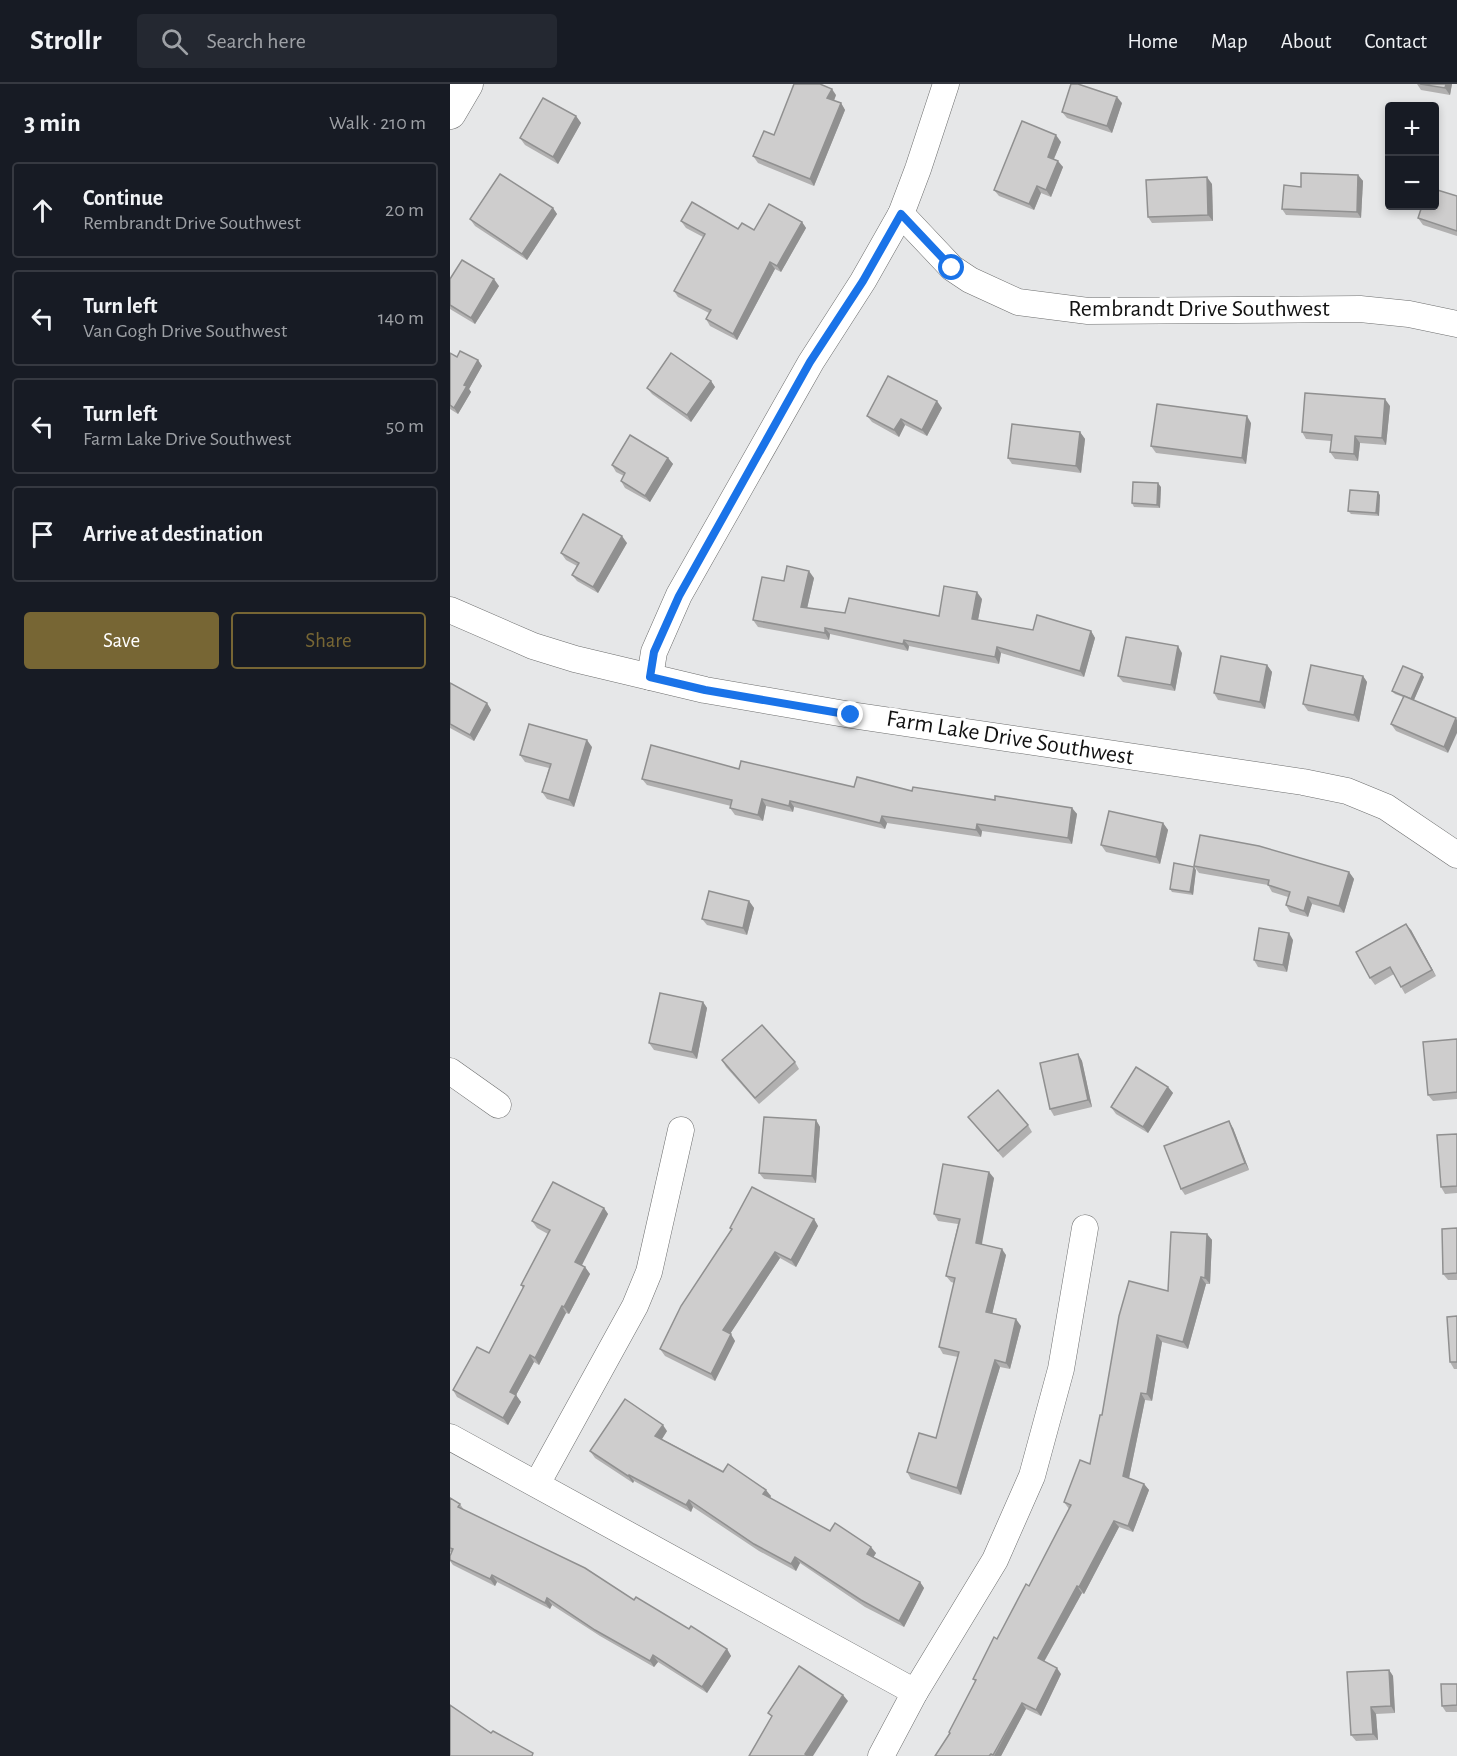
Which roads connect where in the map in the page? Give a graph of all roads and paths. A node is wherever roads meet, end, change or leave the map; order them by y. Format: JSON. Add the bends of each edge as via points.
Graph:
{"nodes":[{"id":1,"x":467,"y":84,"type":"edge"},
{"id":2,"x":946,"y":84,"type":"edge"},
{"id":3,"x":450,"y":113,"type":"edge"},
{"id":4,"x":901,"y":214,"type":"junction"},
{"id":5,"x":1457,"y":324,"type":"edge"},
{"id":6,"x":450,"y":610,"type":"edge"},
{"id":7,"x":650,"y":677,"type":"junction"},
{"id":8,"x":1457,"y":855,"type":"edge"},
{"id":9,"x":450,"y":1071,"type":"edge"},
{"id":10,"x":498,"y":1106,"type":"dead end"},
{"id":11,"x":681,"y":1130,"type":"dead end"},
{"id":12,"x":1085,"y":1228,"type":"dead end"},
{"id":13,"x":450,"y":1437,"type":"edge"},
{"id":14,"x":537,"y":1484,"type":"junction"},
{"id":15,"x":915,"y":1692,"type":"junction"},
{"id":16,"x":881,"y":1756,"type":"edge"}],
"edges":[{"from":1,"to":3,"type":"street"},
{"from":2,"to":4,"type":"street"},
{"from":4,"to":5,"type":"street","name":"Rembrandt Drive Southwest","via":[[952,268],[1018,302],[1088,311],[1360,309]]},
{"from":4,"to":7,"type":"street","via":[[810,362],[679,596],[654,652]]},
{"from":6,"to":7,"type":"street","name":"Farm Lake Drive Southwest","via":[[544,649]]},
{"from":7,"to":8,"type":"street","name":"Farm Lake Drive Southwest","via":[[851,715],[1347,791],[1386,807]]},
{"from":9,"to":10,"type":"street"},
{"from":11,"to":14,"type":"street","via":[[649,1272],[635,1306]]},
{"from":12,"to":15,"type":"street","via":[[1061,1369],[1032,1476],[995,1560]]},
{"from":13,"to":14,"type":"street"},
{"from":14,"to":15,"type":"street"},
{"from":15,"to":16,"type":"street"}]}
